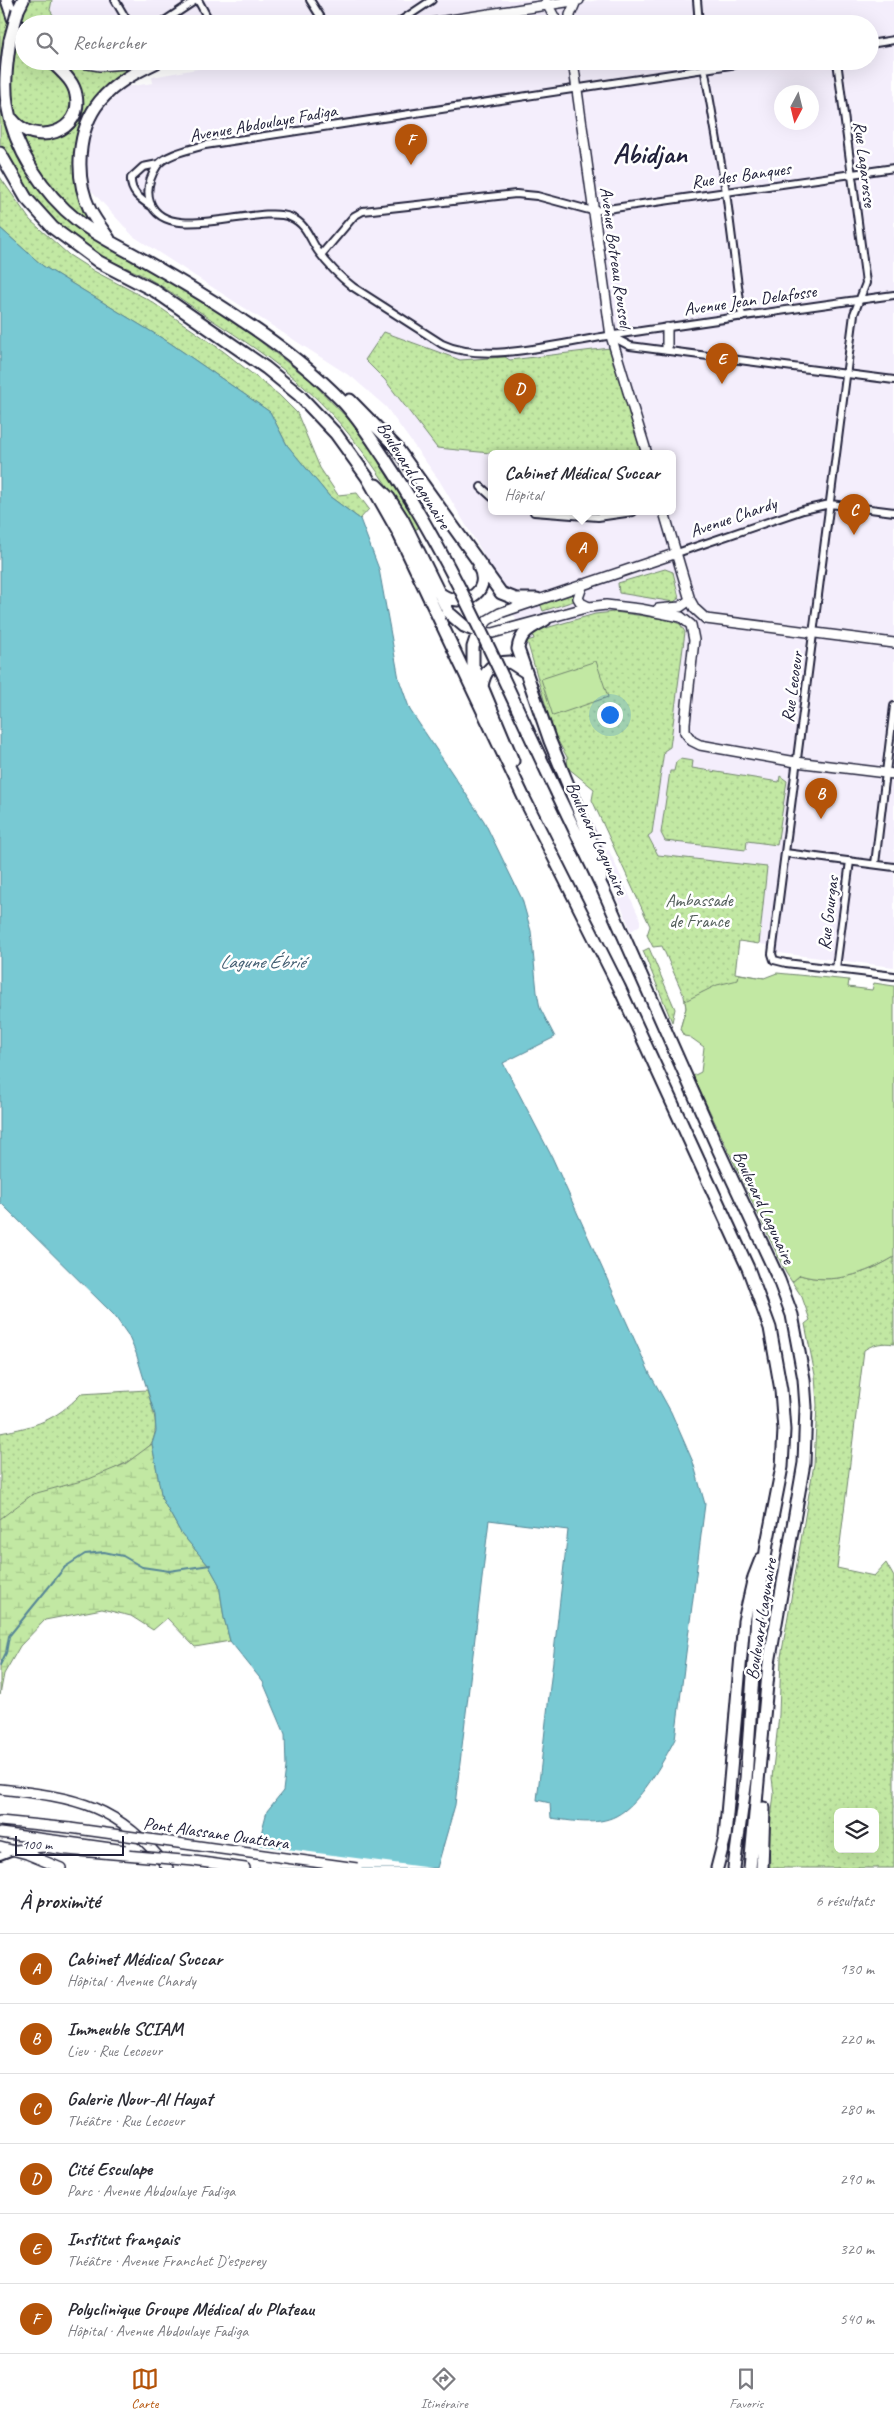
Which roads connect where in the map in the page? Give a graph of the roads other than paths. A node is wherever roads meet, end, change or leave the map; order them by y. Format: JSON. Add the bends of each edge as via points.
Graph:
{"nodes":[{"id":1,"x":7,"y":0,"type":"edge"},
{"id":2,"x":115,"y":0,"type":"edge"},
{"id":3,"x":197,"y":0,"type":"edge"},
{"id":4,"x":310,"y":0,"type":"edge"},
{"id":5,"x":578,"y":0,"type":"edge"},
{"id":6,"x":696,"y":0,"type":"edge"},
{"id":7,"x":428,"y":1,"type":"edge"},
{"id":8,"x":546,"y":3,"type":"edge"},
{"id":9,"x":124,"y":15,"type":"edge"},
{"id":10,"x":174,"y":15,"type":"edge"},
{"id":11,"x":206,"y":15,"type":"edge"},
{"id":12,"x":319,"y":15,"type":"edge"},
{"id":13,"x":409,"y":15,"type":"edge"},
{"id":14,"x":477,"y":15,"type":"edge"},
{"id":15,"x":553,"y":15,"type":"edge"},
{"id":16,"x":570,"y":15,"type":"edge"},
{"id":17,"x":698,"y":15,"type":"edge"},
{"id":18,"x":15,"y":21,"type":"edge"},
{"id":19,"x":15,"y":24,"type":"edge"},
{"id":20,"x":894,"y":40,"type":"edge"},
{"id":21,"x":879,"y":42,"type":"edge"},
{"id":22,"x":60,"y":70,"type":"edge"},
{"id":23,"x":142,"y":70,"type":"edge"},
{"id":24,"x":574,"y":70,"type":"edge"},
{"id":25,"x":704,"y":70,"type":"joint"},
{"id":26,"x":838,"y":70,"type":"edge"},
{"id":27,"x":576,"y":88,"type":"junction"},
{"id":28,"x":10,"y":116,"type":"junction"},
{"id":29,"x":0,"y":153,"type":"edge"},
{"id":30,"x":158,"y":164,"type":"junction"},
{"id":31,"x":894,"y":168,"type":"edge"},
{"id":32,"x":851,"y":175,"type":"junction"},
{"id":33,"x":726,"y":192,"type":"junction"},
{"id":34,"x":152,"y":206,"type":"junction"},
{"id":35,"x":593,"y":210,"type":"junction"},
{"id":36,"x":112,"y":242,"type":"junction"},
{"id":37,"x":321,"y":255,"type":"junction"},
{"id":38,"x":894,"y":295,"type":"edge"},
{"id":39,"x":860,"y":299,"type":"junction"},
{"id":40,"x":742,"y":317,"type":"junction"},
{"id":41,"x":244,"y":321,"type":"junction"},
{"id":42,"x":666,"y":328,"type":"junction"},
{"id":43,"x":611,"y":336,"type":"junction"},
{"id":44,"x":667,"y":350,"type":"junction"},
{"id":45,"x":846,"y":374,"type":"junction"},
{"id":46,"x":894,"y":380,"type":"edge"},
{"id":47,"x":646,"y":450,"type":"edge"},
{"id":48,"x":368,"y":477,"type":"junction"},
{"id":49,"x":480,"y":487,"type":"dead end"},
{"id":50,"x":488,"y":494,"type":"edge"},
{"id":51,"x":830,"y":504,"type":"junction"},
{"id":52,"x":894,"y":512,"type":"edge"},
{"id":53,"x":572,"y":515,"type":"edge"},
{"id":54,"x":612,"y":515,"type":"edge"},
{"id":55,"x":665,"y":515,"type":"edge"},
{"id":56,"x":677,"y":553,"type":"junction"},
{"id":57,"x":474,"y":556,"type":"junction"},
{"id":58,"x":583,"y":584,"type":"junction"},
{"id":59,"x":437,"y":591,"type":"junction"},
{"id":60,"x":537,"y":599,"type":"junction"},
{"id":61,"x":690,"y":600,"type":"junction"},
{"id":62,"x":589,"y":607,"type":"junction"},
{"id":63,"x":640,"y":609,"type":"junction"},
{"id":64,"x":706,"y":619,"type":"junction"},
{"id":65,"x":546,"y":620,"type":"junction"},
{"id":66,"x":478,"y":632,"type":"junction"},
{"id":67,"x":814,"y":632,"type":"junction"},
{"id":68,"x":694,"y":640,"type":"junction"},
{"id":69,"x":894,"y":643,"type":"edge"},
{"id":70,"x":524,"y":671,"type":"junction"},
{"id":71,"x":482,"y":687,"type":"junction"},
{"id":72,"x":894,"y":706,"type":"edge"},
{"id":73,"x":796,"y":762,"type":"junction"},
{"id":74,"x":890,"y":774,"type":"edge"},
{"id":75,"x":525,"y":800,"type":"junction"},
{"id":76,"x":785,"y":853,"type":"junction"},
{"id":77,"x":850,"y":861,"type":"junction"},
{"id":78,"x":875,"y":864,"type":"junction"},
{"id":79,"x":894,"y":867,"type":"edge"},
{"id":80,"x":602,"y":887,"type":"junction"},
{"id":81,"x":836,"y":968,"type":"junction"},
{"id":82,"x":894,"y":976,"type":"edge"},
{"id":83,"x":767,"y":1544,"type":"junction"},
{"id":84,"x":761,"y":1766,"type":"junction"},
{"id":85,"x":0,"y":1789,"type":"edge"},
{"id":86,"x":0,"y":1822,"type":"edge"},
{"id":87,"x":1,"y":1834,"type":"edge"},
{"id":88,"x":68,"y":1846,"type":"junction"},
{"id":89,"x":0,"y":1847,"type":"edge"},
{"id":90,"x":14,"y":1851,"type":"junction"},
{"id":91,"x":0,"y":1856,"type":"edge"},
{"id":92,"x":61,"y":1868,"type":"edge"},
{"id":93,"x":168,"y":1868,"type":"edge"},
{"id":94,"x":245,"y":1868,"type":"edge"},
{"id":95,"x":358,"y":1868,"type":"edge"},
{"id":96,"x":717,"y":1868,"type":"edge"},
{"id":97,"x":734,"y":1868,"type":"edge"},
{"id":98,"x":750,"y":1868,"type":"edge"},
{"id":99,"x":762,"y":1868,"type":"edge"}],
"edges":[{"from":1,"to":18,"type":"highway"},
{"from":2,"to":9,"type":"street"},
{"from":3,"to":10,"type":"street"},
{"from":3,"to":11,"type":"street"},
{"from":4,"to":12,"type":"street"},
{"from":5,"to":8,"type":"street"},
{"from":5,"to":16,"type":"street"},
{"from":6,"to":17,"type":"street"},
{"from":7,"to":13,"type":"street"},
{"from":8,"to":14,"type":"street"},
{"from":8,"to":15,"type":"street"},
{"from":19,"to":28,"type":"highway","name":"Boulevard Lagunaire","bridge":true,"via":[[10,40],[6,86]]},
{"from":20,"to":21,"type":"street"},
{"from":22,"to":28,"type":"highway","via":[[76,96],[70,121],[57,131],[38,135],[23,130]]},
{"from":23,"to":36,"type":"highway","via":[[111,90],[92,112],[80,158],[83,193],[90,211]]},
{"from":24,"to":27,"type":"street","name":"Avenue Botreau Roussel"},
{"from":25,"to":27,"type":"street","name":"Avenue Abdoulaye Fadiga"},
{"from":25,"to":33,"type":"street"},
{"from":26,"to":32,"type":"street","name":"Rue Lagarosse"},
{"from":27,"to":30,"type":"street","name":"Avenue Abdoulaye Fadiga","via":[[205,145]]},
{"from":27,"to":35,"type":"street","name":"Avenue Botreau Roussel"},
{"from":28,"to":36,"type":"highway","name":"Boulevard Lagunaire","via":[[28,160],[54,198],[77,221]]},
{"from":29,"to":48,"type":"highway","name":"Boulevard Lagunaire","via":[[26,198],[53,228],[99,262],[155,291],[266,368],[299,395],[336,434]]},
{"from":30,"to":34,"type":"street","via":[[149,185],[148,196]]},
{"from":30,"to":34,"type":"street","name":"Avenue Abdoulaye Fadiga","via":[[143,167],[131,178],[130,186],[135,193]]},
{"from":31,"to":32,"type":"street","name":"Rue des Banques"},
{"from":32,"to":33,"type":"street","name":"Rue des Banques"},
{"from":32,"to":39,"type":"street","name":"Rue Lagarosse","via":[[866,283]]},
{"from":33,"to":35,"type":"street","name":"Rue des Banques"},
{"from":33,"to":40,"type":"street"},
{"from":34,"to":37,"type":"street","via":[[171,220],[200,224],[283,214],[300,222]]},
{"from":35,"to":37,"type":"street","via":[[516,194],[363,211],[354,216]]},
{"from":35,"to":43,"type":"street","name":"Avenue Botreau Roussel"},
{"from":36,"to":41,"type":"highway","name":"Boulevard Lagunaire"},
{"from":37,"to":43,"type":"street","via":[[352,287],[456,351],[514,351]]},
{"from":38,"to":39,"type":"street","name":"Avenue Jean Delafosse"},
{"from":39,"to":40,"type":"street","name":"Avenue Jean Delafosse"},
{"from":39,"to":45,"type":"street","name":"Rue Lecoeur","via":[[854,314]]},
{"from":40,"to":42,"type":"street","name":"Avenue Jean Delafosse"},
{"from":41,"to":57,"type":"highway","via":[[308,364],[370,420],[396,447]]},
{"from":41,"to":80,"type":"highway","name":"Boulevard Lagunaire","bridge":true,"via":[[343,402],[362,424],[428,526]]},
{"from":42,"to":43,"type":"street","name":"Avenue Jean Delafosse"},
{"from":42,"to":44,"type":"street"},
{"from":43,"to":44,"type":"street","via":[[630,346]]},
{"from":43,"to":47,"type":"street","name":"Avenue Botreau Roussel"},
{"from":44,"to":45,"type":"street"},
{"from":45,"to":46,"type":"street"},
{"from":45,"to":51,"type":"street","name":"Rue Lecoeur"},
{"from":48,"to":59,"type":"highway","via":[[397,510]]},
{"from":48,"to":75,"type":"highway","name":"Boulevard Lagunaire","via":[[397,530]]},
{"from":49,"to":50,"type":"street"},
{"from":51,"to":52,"type":"street","name":"Avenue Chardy"},
{"from":51,"to":56,"type":"street","name":"Avenue Chardy","via":[[803,510]]},
{"from":51,"to":67,"type":"street","name":"Rue Lecoeur"},
{"from":53,"to":54,"type":"street"},
{"from":55,"to":56,"type":"street"},
{"from":56,"to":58,"type":"street","name":"Avenue Chardy"},
{"from":56,"to":61,"type":"street"},
{"from":57,"to":59,"type":"highway","via":[[483,573],[481,585],[473,596],[453,602]]},
{"from":57,"to":60,"type":"highway","via":[[501,594],[516,599]]},
{"from":58,"to":60,"type":"street","name":"Avenue Chardy"},
{"from":58,"to":62,"type":"street","via":[[578,598]]},
{"from":59,"to":66,"type":"highway","via":[[448,613]]},
{"from":60,"to":66,"type":"street","name":"Avenue Chardy","via":[[493,616]]},
{"from":61,"to":63,"type":"street","via":[[680,607]]},
{"from":61,"to":64,"type":"street"},
{"from":62,"to":63,"type":"street","via":[[616,605]]},
{"from":62,"to":65,"type":"street"},
{"from":63,"to":68,"type":"street","via":[[687,620]]},
{"from":64,"to":67,"type":"street"},
{"from":64,"to":68,"type":"street","via":[[699,625]]},
{"from":65,"to":66,"type":"street","via":[[493,632]]},
{"from":65,"to":70,"type":"highway","via":[[520,638],[518,649]]},
{"from":66,"to":71,"type":"highway","via":[[472,655]]},
{"from":67,"to":69,"type":"street"},
{"from":67,"to":73,"type":"street","name":"Rue Lecoeur"},
{"from":68,"to":73,"type":"street","via":[[685,732],[692,740],[712,748]]},
{"from":70,"to":71,"type":"highway","via":[[510,662],[496,664],[485,673]]},
{"from":70,"to":80,"type":"highway","via":[[597,856]]},
{"from":71,"to":75,"type":"highway","via":[[497,718]]},
{"from":72,"to":74,"type":"street"},
{"from":73,"to":74,"type":"street"},
{"from":73,"to":76,"type":"street","name":"Rue Lecoeur"},
{"from":74,"to":78,"type":"street"},
{"from":75,"to":83,"type":"highway","name":"Boulevard Lagunaire","via":[[647,1047],[748,1268],[770,1328],[782,1390],[784,1430],[782,1467]]},
{"from":76,"to":77,"type":"street"},
{"from":76,"to":81,"type":"street","name":"Rue Lecoeur","via":[[772,954],[774,960]]},
{"from":77,"to":78,"type":"street"},
{"from":77,"to":81,"type":"street","name":"Rue Gourgas"},
{"from":78,"to":79,"type":"street"},
{"from":80,"to":84,"type":"highway","name":"Boulevard Lagunaire","via":[[779,1280],[792,1315],[804,1379],[804,1463],[769,1664]]},
{"from":81,"to":82,"type":"street","name":"Rue Lecoeur"},
{"from":83,"to":96,"type":"highway","via":[[754,1577],[744,1621],[725,1837]]},
{"from":83,"to":97,"type":"highway","name":"Boulevard Lagunaire","via":[[757,1616],[746,1779]]},
{"from":84,"to":98,"type":"highway","name":"Boulevard Lagunaire"},
{"from":84,"to":99,"type":"highway","via":[[764,1808]]},
{"from":85,"to":93,"type":"street","via":[[61,1796],[96,1807],[129,1827]]},
{"from":86,"to":95,"type":"street","name":"Pont Alassane Ouattara","bridge":true,"via":[[70,1828]]},
{"from":87,"to":88,"type":"street"},
{"from":88,"to":90,"type":"street"},
{"from":88,"to":94,"type":"street","name":"Pont Alassane Ouattara","bridge":true},
{"from":89,"to":90,"type":"street"},
{"from":90,"to":91,"type":"street"},
{"from":90,"to":92,"type":"street"}]}
